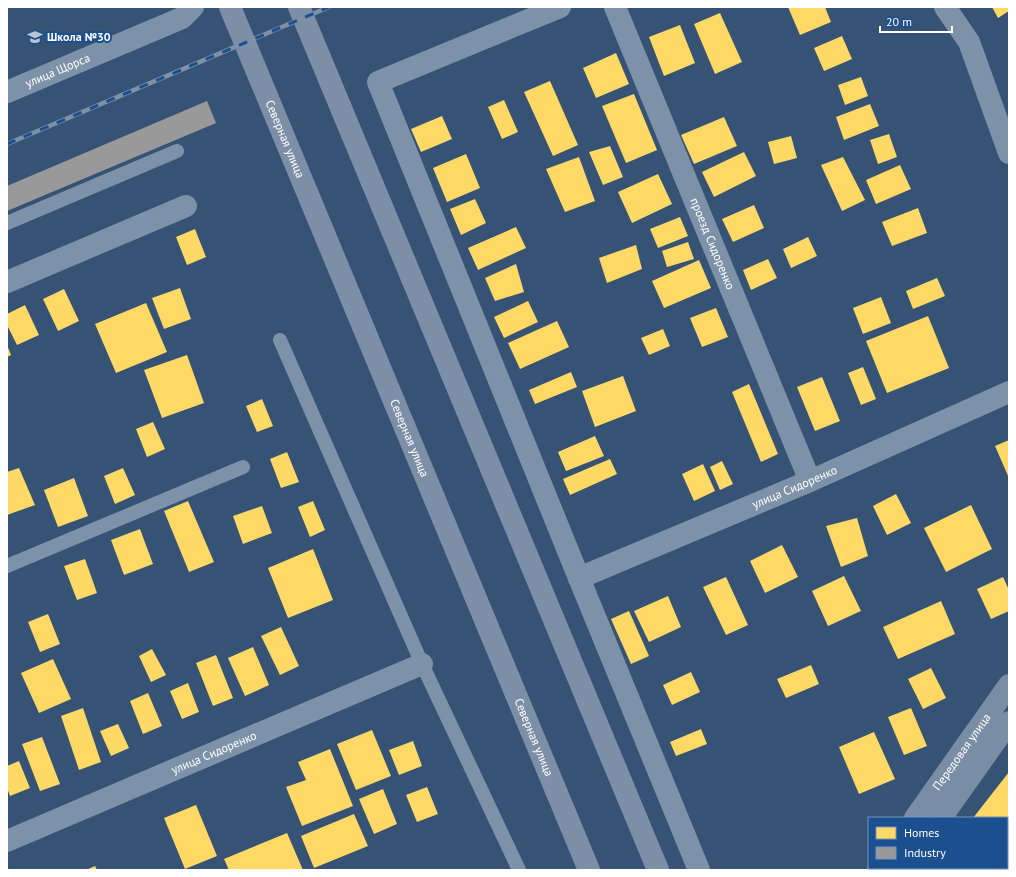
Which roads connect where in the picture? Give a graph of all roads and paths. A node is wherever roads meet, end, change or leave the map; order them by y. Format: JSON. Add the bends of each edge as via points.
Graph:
{"nodes":[{"id":1,"x":193,"y":7,"type":"edge"},
{"id":2,"x":230,"y":7,"type":"edge"},
{"id":3,"x":299,"y":7,"type":"edge"},
{"id":4,"x":560,"y":7,"type":"edge"},
{"id":5,"x":615,"y":7,"type":"edge"},
{"id":6,"x":945,"y":7,"type":"edge"},
{"id":7,"x":7,"y":92,"type":"edge"},
{"id":8,"x":177,"y":151,"type":"dead end"},
{"id":9,"x":1009,"y":153,"type":"edge"},
{"id":10,"x":186,"y":206,"type":"dead end"},
{"id":11,"x":7,"y":223,"type":"edge"},
{"id":12,"x":7,"y":282,"type":"edge"},
{"id":13,"x":280,"y":340,"type":"dead end"},
{"id":14,"x":1009,"y":392,"type":"edge"},
{"id":15,"x":243,"y":467,"type":"dead end"},
{"id":16,"x":810,"y":481,"type":"junction"},
{"id":17,"x":7,"y":566,"type":"edge"},
{"id":18,"x":579,"y":578,"type":"junction"},
{"id":19,"x":422,"y":664,"type":"junction"},
{"id":20,"x":1009,"y":685,"type":"edge"},
{"id":21,"x":1009,"y":722,"type":"edge"},
{"id":22,"x":916,"y":817,"type":"edge"},
{"id":23,"x":942,"y":817,"type":"edge"},
{"id":24,"x":7,"y":841,"type":"edge"},
{"id":25,"x":519,"y":870,"type":"edge"},
{"id":26,"x":589,"y":870,"type":"edge"},
{"id":27,"x":658,"y":870,"type":"edge"},
{"id":28,"x":699,"y":870,"type":"edge"}],
"edges":[{"from":1,"to":7,"type":"street","name":"улица Щорса","via":[[182,18]]},
{"from":2,"to":26,"type":"main road","name":"Северная улица"},
{"from":3,"to":27,"type":"main road"},
{"from":4,"to":18,"type":"street","via":[[378,82]]},
{"from":5,"to":16,"type":"street","name":"проезд Сидоренко"},
{"from":6,"to":9,"type":"street","via":[[969,42]]},
{"from":8,"to":11,"type":"lane"},
{"from":10,"to":12,"type":"street"},
{"from":13,"to":19,"type":"lane"},
{"from":14,"to":16,"type":"street","name":"улица Сидоренко"},
{"from":15,"to":17,"type":"lane"},
{"from":16,"to":18,"type":"street","name":"улица Сидоренко"},
{"from":18,"to":28,"type":"street"},
{"from":19,"to":24,"type":"street","name":"улица Сидоренко"},
{"from":19,"to":25,"type":"lane"},
{"from":20,"to":22,"type":"main road","name":"Передовая улица"},
{"from":21,"to":23,"type":"main road","name":"Передовая улица"}]}
